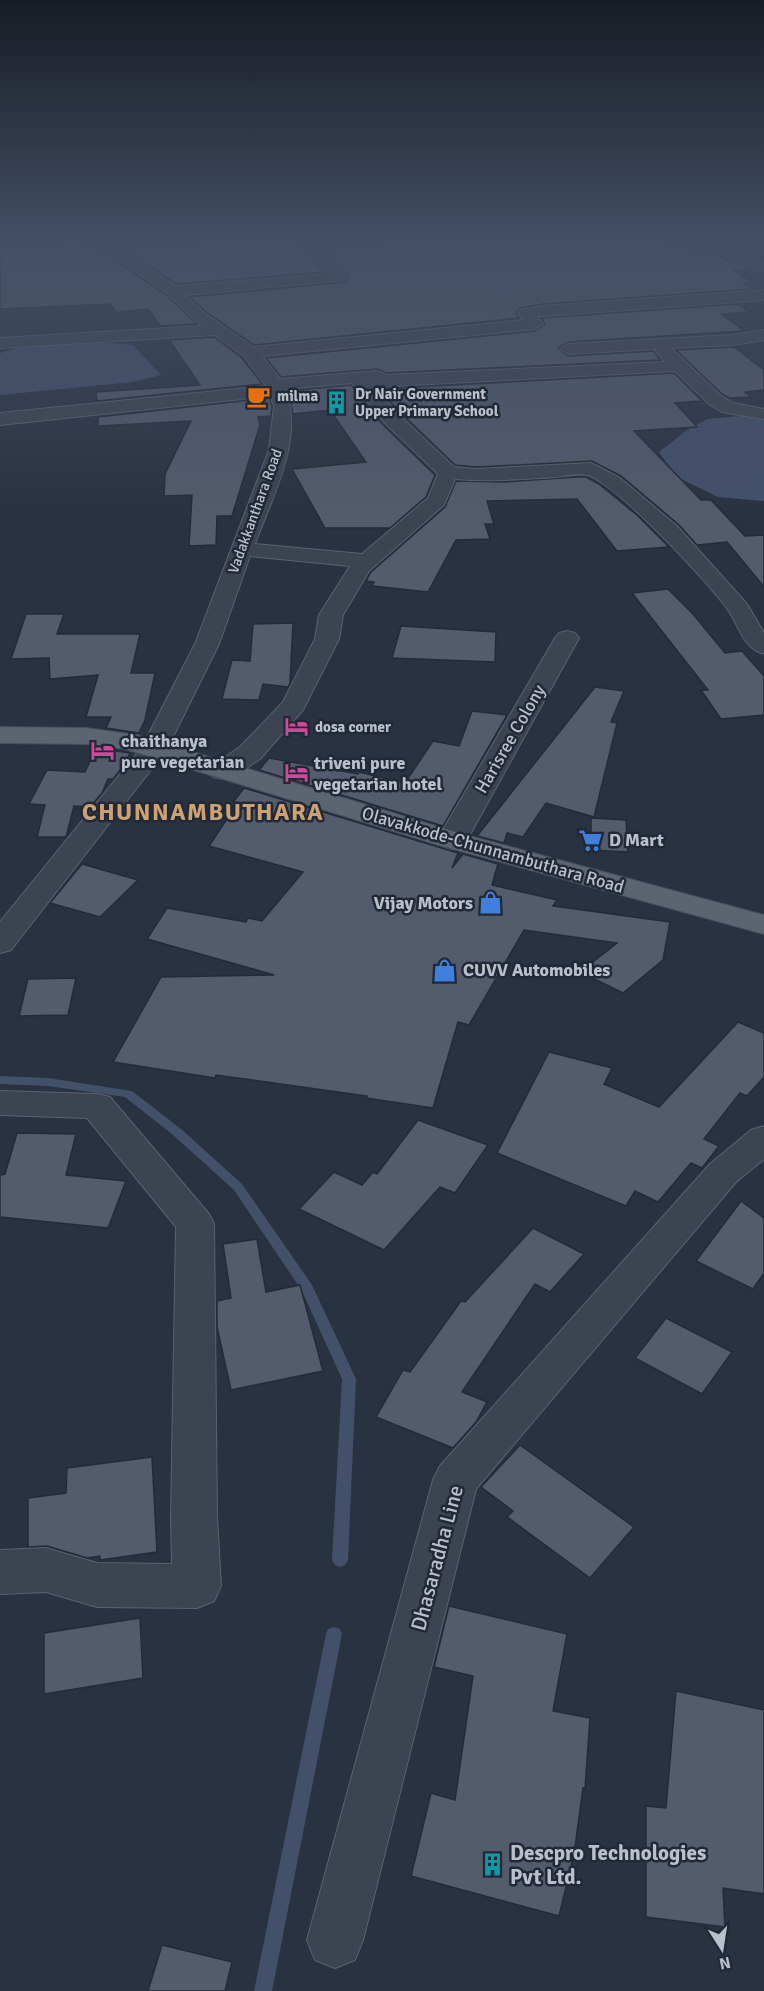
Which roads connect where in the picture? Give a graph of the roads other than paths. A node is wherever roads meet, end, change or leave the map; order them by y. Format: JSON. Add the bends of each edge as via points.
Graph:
{"nodes":[{"id":1,"x":187,"y":332,"type":"edge"},
{"id":2,"x":222,"y":332,"type":"edge"},
{"id":3,"x":543,"y":332,"type":"edge"},
{"id":4,"x":764,"y":335,"type":"edge"},
{"id":5,"x":0,"y":343,"type":"edge"},
{"id":6,"x":657,"y":344,"type":"junction"},
{"id":7,"x":556,"y":347,"type":"junction"},
{"id":8,"x":250,"y":352,"type":"junction"},
{"id":9,"x":680,"y":366,"type":"junction"},
{"id":10,"x":359,"y":380,"type":"junction"},
{"id":11,"x":276,"y":388,"type":"junction"},
{"id":12,"x":764,"y":414,"type":"edge"},
{"id":13,"x":0,"y":419,"type":"edge"},
{"id":14,"x":448,"y":473,"type":"junction"},
{"id":15,"x":242,"y":549,"type":"junction"},
{"id":16,"x":366,"y":561,"type":"junction"},
{"id":17,"x":567,"y":638,"type":"dead end"},
{"id":18,"x":764,"y":647,"type":"edge"},
{"id":19,"x":0,"y":735,"type":"edge"},
{"id":20,"x":154,"y":749,"type":"junction"},
{"id":21,"x":223,"y":771,"type":"junction"},
{"id":22,"x":452,"y":840,"type":"junction"},
{"id":23,"x":764,"y":925,"type":"edge"},
{"id":24,"x":0,"y":943,"type":"edge"},
{"id":25,"x":0,"y":1103,"type":"edge"},
{"id":26,"x":764,"y":1139,"type":"edge"},
{"id":27,"x":0,"y":1572,"type":"edge"},
{"id":28,"x":335,"y":1940,"type":"dead end"}],
"edges":[{"from":1,"to":5,"type":"street"},
{"from":2,"to":8,"type":"street","name":"Vadakkanthara Road"},
{"from":3,"to":7,"type":"street"},
{"from":4,"to":6,"type":"street"},
{"from":6,"to":7,"type":"street"},
{"from":6,"to":9,"type":"street"},
{"from":7,"to":8,"type":"street"},
{"from":7,"to":9,"type":"street"},
{"from":7,"to":10,"type":"street"},
{"from":8,"to":11,"type":"street","name":"Vadakkanthara Road"},
{"from":9,"to":12,"type":"street","via":[[728,408]]},
{"from":10,"to":11,"type":"street"},
{"from":10,"to":14,"type":"street","via":[[391,418]]},
{"from":11,"to":13,"type":"street"},
{"from":11,"to":15,"type":"street","name":"Vadakkanthara Road","via":[[283,406],[279,450]]},
{"from":14,"to":16,"type":"street","via":[[437,501]]},
{"from":14,"to":18,"type":"street","via":[[591,469],[613,482],[669,531],[721,587]]},
{"from":15,"to":16,"type":"street"},
{"from":15,"to":20,"type":"street","name":"Vadakkanthara Road","via":[[207,644]]},
{"from":16,"to":21,"type":"street","via":[[330,615],[327,639],[294,705],[250,753]]},
{"from":17,"to":22,"type":"street","name":"Harisree Colony"},
{"from":19,"to":20,"type":"main road","name":"Olavakkode-Chunnambuthara Road","via":[[86,736]]},
{"from":20,"to":21,"type":"main road","name":"Olavakkode-Chunnambuthara Road"},
{"from":20,"to":24,"type":"street","name":"Vadakkanthara Road"},
{"from":21,"to":22,"type":"main road","name":"Olavakkode-Chunnambuthara Road"},
{"from":22,"to":23,"type":"main road","name":"Olavakkode-Chunnambuthara Road"},
{"from":25,"to":27,"type":"street","via":[[97,1106],[195,1224],[197,1586],[97,1585],[46,1570]]},
{"from":26,"to":28,"type":"street","name":"Dhasaradha Line","via":[[723,1173],[456,1480]]}]}
